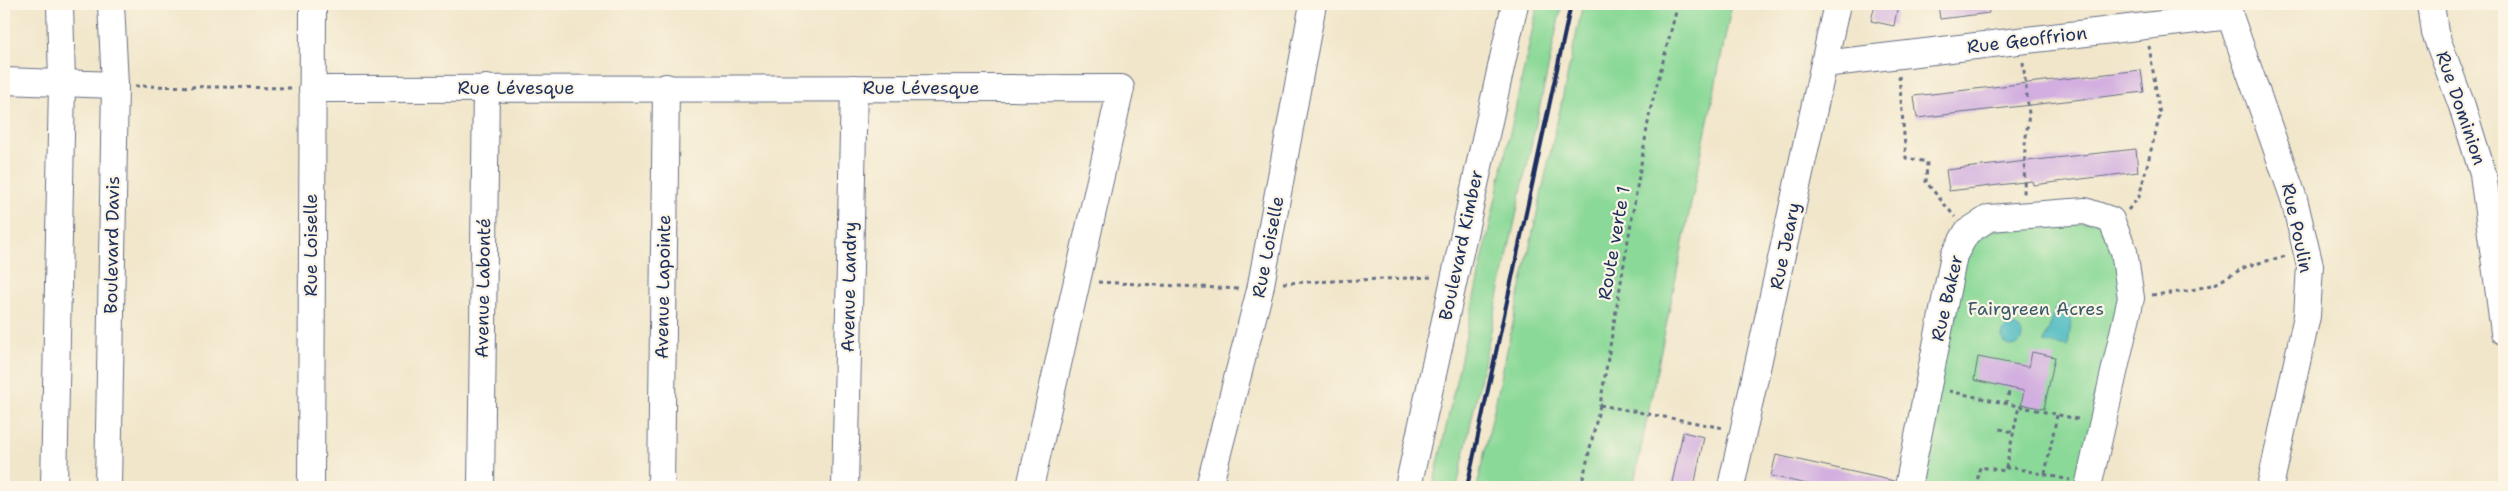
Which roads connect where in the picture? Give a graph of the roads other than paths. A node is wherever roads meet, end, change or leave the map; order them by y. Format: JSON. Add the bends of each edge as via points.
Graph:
{"nodes":[{"id":1,"x":60,"y":4,"type":"edge"},
{"id":2,"x":111,"y":4,"type":"edge"},
{"id":3,"x":313,"y":4,"type":"edge"},
{"id":4,"x":1313,"y":4,"type":"edge"},
{"id":5,"x":1515,"y":4,"type":"edge"},
{"id":6,"x":1837,"y":4,"type":"edge"},
{"id":7,"x":2431,"y":4,"type":"edge"},
{"id":8,"x":2230,"y":10,"type":"edge"},
{"id":9,"x":1824,"y":64,"type":"junction"},
{"id":10,"x":4,"y":81,"type":"edge"},
{"id":11,"x":62,"y":84,"type":"junction"},
{"id":12,"x":115,"y":85,"type":"junction"},
{"id":13,"x":666,"y":87,"type":"junction"},
{"id":14,"x":486,"y":88,"type":"junction"},
{"id":15,"x":854,"y":88,"type":"junction"},
{"id":16,"x":312,"y":89,"type":"junction"},
{"id":17,"x":2504,"y":332,"type":"edge"},
{"id":18,"x":2088,"y":485,"type":"edge"},
{"id":19,"x":54,"y":487,"type":"edge"},
{"id":20,"x":108,"y":487,"type":"edge"},
{"id":21,"x":311,"y":487,"type":"edge"},
{"id":22,"x":481,"y":487,"type":"edge"},
{"id":23,"x":661,"y":487,"type":"edge"},
{"id":24,"x":845,"y":487,"type":"edge"},
{"id":25,"x":1030,"y":487,"type":"edge"},
{"id":26,"x":1209,"y":487,"type":"edge"},
{"id":27,"x":1408,"y":487,"type":"edge"},
{"id":28,"x":1732,"y":487,"type":"edge"},
{"id":29,"x":1908,"y":487,"type":"edge"},
{"id":30,"x":2270,"y":487,"type":"edge"}],
"edges":[{"from":1,"to":11,"type":"street"},
{"from":2,"to":12,"type":"street","name":"Boulevard Davis"},
{"from":3,"to":16,"type":"street","name":"Rue Loiselle"},
{"from":4,"to":26,"type":"street","name":"Rue Loiselle","via":[[1261,287]]},
{"from":5,"to":27,"type":"street","name":"Boulevard Kimber"},
{"from":6,"to":9,"type":"street","name":"Rue Jeary"},
{"from":7,"to":17,"type":"street","name":"Rue Dominion","via":[[2435,32],[2483,174]]},
{"from":8,"to":9,"type":"street","name":"Rue Geoffrion","via":[[2146,26]]},
{"from":8,"to":30,"type":"street","name":"Rue Poulin","via":[[2294,199],[2310,266],[2307,316]]},
{"from":9,"to":28,"type":"street","name":"Rue Jeary"},
{"from":10,"to":11,"type":"street"},
{"from":11,"to":12,"type":"street"},
{"from":11,"to":19,"type":"street"},
{"from":12,"to":20,"type":"street","name":"Boulevard Davis"},
{"from":13,"to":14,"type":"street","name":"Rue Lévesque"},
{"from":13,"to":15,"type":"street","name":"Rue Lévesque"},
{"from":13,"to":23,"type":"street","name":"Avenue Lapointe"},
{"from":14,"to":16,"type":"street","name":"Rue Lévesque"},
{"from":14,"to":22,"type":"street","name":"Avenue Labonté"},
{"from":15,"to":24,"type":"street","name":"Avenue Landry"},
{"from":15,"to":25,"type":"street","name":"Rue Lévesque","via":[[1121,88]]},
{"from":16,"to":21,"type":"street","name":"Rue Loiselle"},
{"from":18,"to":29,"type":"street","name":"Rue Baker","via":[[2131,298],[2124,251],[2111,220],[2085,211],[1989,218],[1967,232],[1954,255]]}]}
